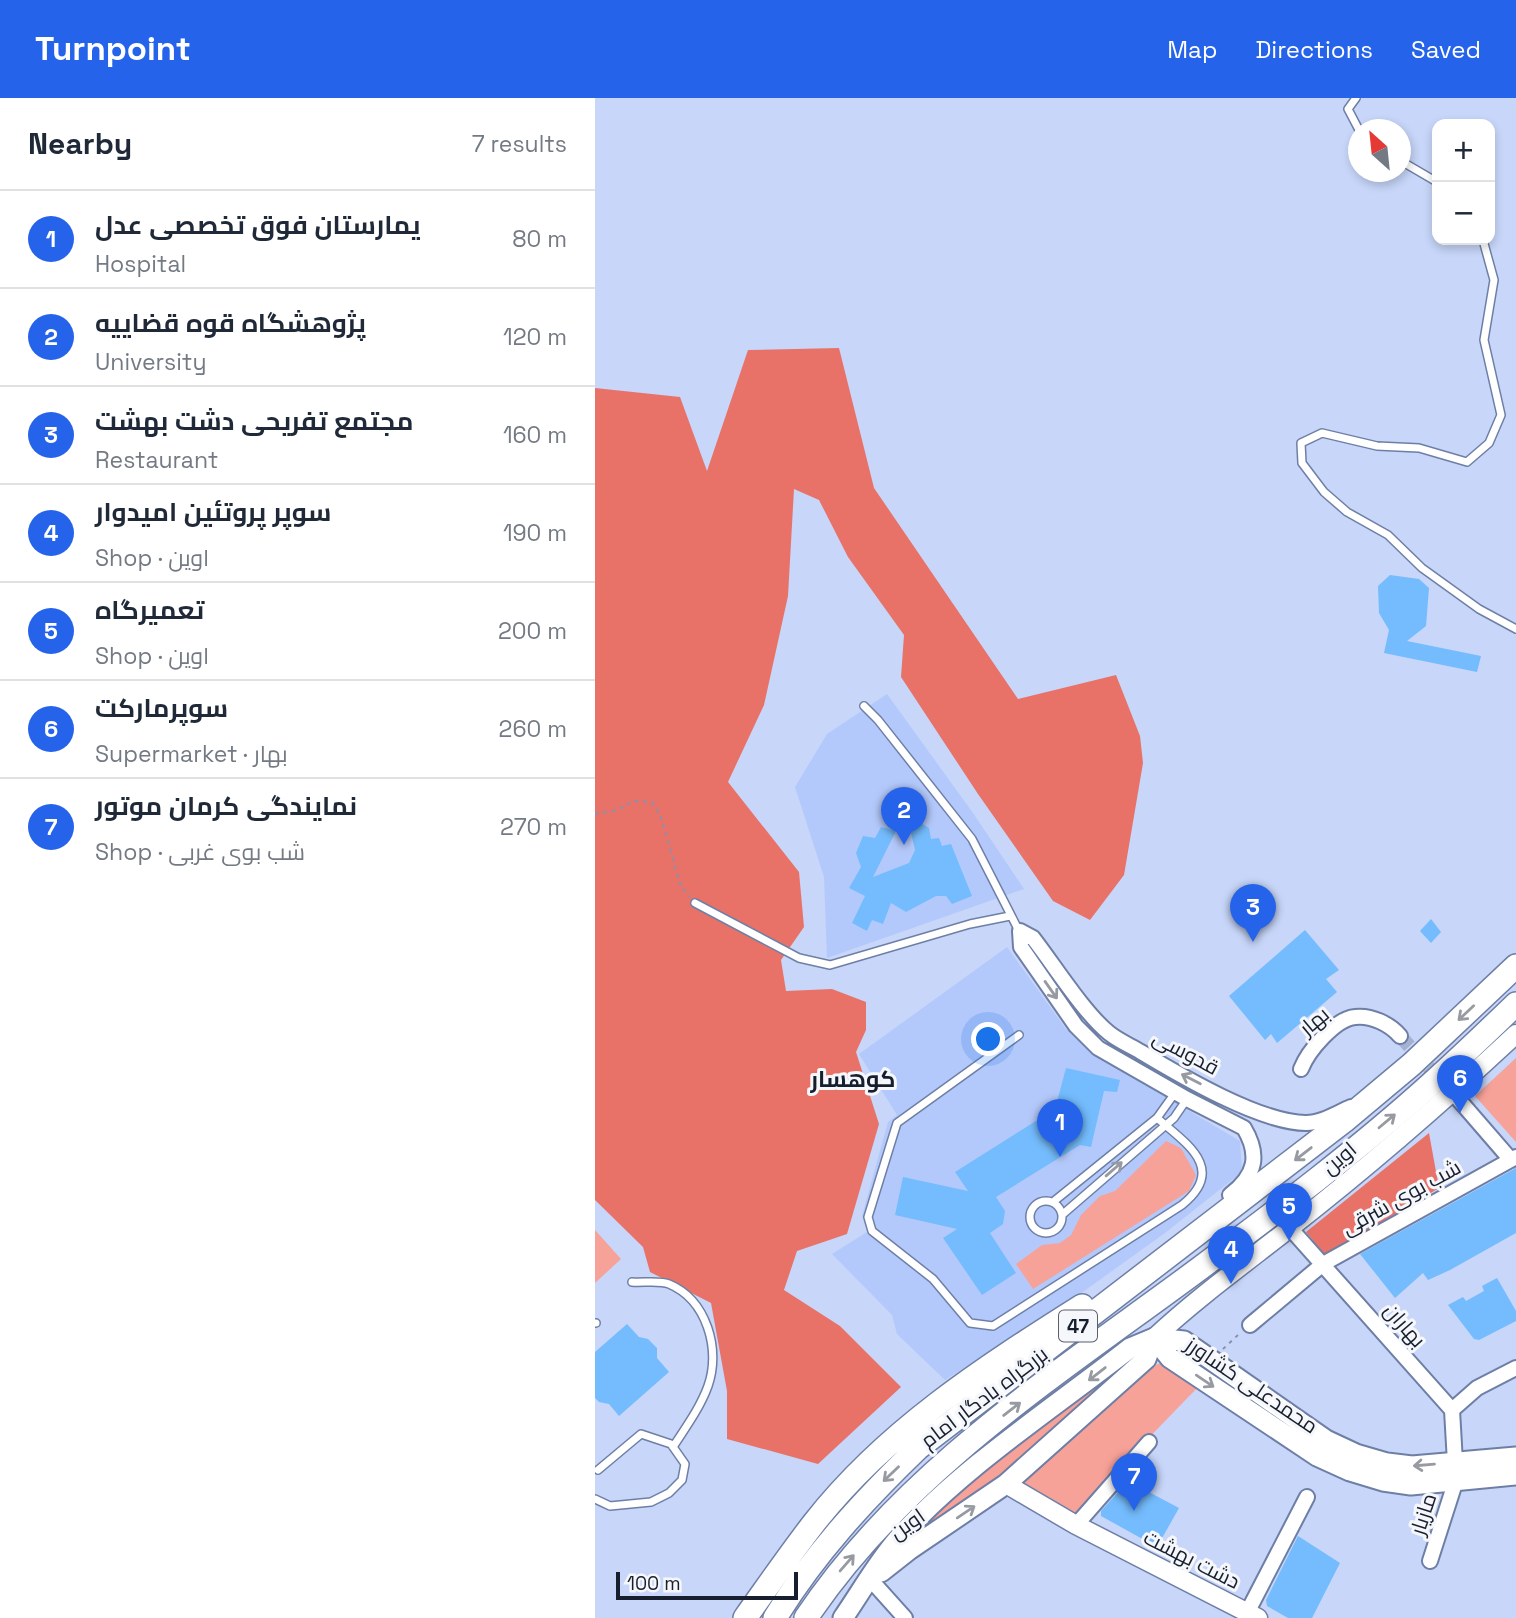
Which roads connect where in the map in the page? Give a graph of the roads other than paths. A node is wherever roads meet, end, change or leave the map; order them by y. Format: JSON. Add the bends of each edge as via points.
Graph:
{"nodes":[{"id":1,"x":1356,"y":98,"type":"edge"},
{"id":2,"x":1353,"y":119,"type":"edge"},
{"id":3,"x":1411,"y":167,"type":"edge"},
{"id":4,"x":1435,"y":182,"type":"edge"},
{"id":5,"x":1484,"y":245,"type":"edge"},
{"id":6,"x":1516,"y":629,"type":"edge"},
{"id":7,"x":864,"y":706,"type":"dead end"},
{"id":8,"x":695,"y":903,"type":"road end"},
{"id":9,"x":1010,"y":916,"type":"junction"},
{"id":10,"x":1020,"y":932,"type":"junction"},
{"id":11,"x":1516,"y":966,"type":"edge"},
{"id":12,"x":1516,"y":1004,"type":"edge"},
{"id":13,"x":1516,"y":1034,"type":"edge"},
{"id":14,"x":1019,"y":1035,"type":"dead end"},
{"id":15,"x":1400,"y":1036,"type":"tunnel mouth"},
{"id":16,"x":1301,"y":1069,"type":"dead end"},
{"id":17,"x":1453,"y":1093,"type":"junction"},
{"id":18,"x":1181,"y":1096,"type":"junction"},
{"id":19,"x":1373,"y":1097,"type":"junction"},
{"id":20,"x":1252,"y":1110,"type":"junction"},
{"id":21,"x":1157,"y":1118,"type":"junction"},
{"id":22,"x":1166,"y":1125,"type":"junction"},
{"id":23,"x":1244,"y":1128,"type":"junction"},
{"id":24,"x":1514,"y":1158,"type":"edge"},
{"id":25,"x":1053,"y":1202,"type":"junction"},
{"id":26,"x":1062,"y":1214,"type":"junction"},
{"id":27,"x":1290,"y":1228,"type":"junction"},
{"id":28,"x":1176,"y":1252,"type":"junction"},
{"id":29,"x":1323,"y":1264,"type":"junction"},
{"id":30,"x":1141,"y":1278,"type":"junction"},
{"id":31,"x":632,"y":1282,"type":"dead end"},
{"id":32,"x":1250,"y":1325,"type":"road end"},
{"id":33,"x":1154,"y":1338,"type":"junction"},
{"id":34,"x":1516,"y":1368,"type":"edge"},
{"id":35,"x":1452,"y":1410,"type":"junction"},
{"id":36,"x":1149,"y":1442,"type":"dead end"},
{"id":37,"x":673,"y":1447,"type":"junction"},
{"id":38,"x":1516,"y":1457,"type":"edge"},
{"id":39,"x":598,"y":1470,"type":"dead end"},
{"id":40,"x":1455,"y":1471,"type":"junction"},
{"id":41,"x":1516,"y":1475,"type":"edge"},
{"id":42,"x":1006,"y":1483,"type":"junction"},
{"id":43,"x":1307,"y":1497,"type":"dead end"},
{"id":44,"x":595,"y":1499,"type":"edge"},
{"id":45,"x":1076,"y":1525,"type":"junction"},
{"id":46,"x":1430,"y":1561,"type":"dead end"},
{"id":47,"x":870,"y":1579,"type":"junction"},
{"id":48,"x":1252,"y":1615,"type":"edge"},
{"id":49,"x":745,"y":1618,"type":"edge"},
{"id":50,"x":775,"y":1618,"type":"edge"},
{"id":51,"x":806,"y":1618,"type":"edge"},
{"id":52,"x":843,"y":1618,"type":"edge"},
{"id":53,"x":905,"y":1618,"type":"edge"}],
"edges":[{"from":1,"to":2,"type":"lane","via":[[1348,109]]},
{"from":3,"to":4,"type":"lane"},
{"from":5,"to":6,"type":"lane","via":[[1494,280],[1484,340],[1500,415],[1489,443],[1467,462],[1419,447],[1377,446],[1322,433],[1301,443],[1302,463],[1347,512],[1388,535],[1422,568],[1479,609]]},
{"from":7,"to":9,"type":"lane","via":[[972,839]]},
{"from":8,"to":9,"type":"lane","via":[[799,958],[830,965]]},
{"from":9,"to":10,"type":"lane"},
{"from":10,"to":18,"type":"street","one_way":true,"via":[[1021,947],[1076,1026],[1098,1048]]},
{"from":20,"to":10,"type":"street","name":"قدوسی","one_way":true,"via":[[1109,1034],[1033,938]]},
{"from":11,"to":19,"type":"highway","name":"بزرگراه یادگار امام","number":"47","one_way":true},
{"from":51,"to":12,"type":"highway","name":"بزرگراه یادگار امام","number":"47","one_way":true,"via":[[844,1566],[935,1470],[1290,1200],[1430,1085]]},
{"from":13,"to":17,"type":"street","name":"اوین"},
{"from":14,"to":22,"type":"lane","via":[[897,1123],[868,1217],[872,1231],[933,1279],[970,1323],[993,1326],[1198,1193],[1203,1171],[1184,1140]]},
{"from":15,"to":16,"type":"street","name":"بهار","via":[[1371,1017],[1353,1017],[1323,1037]]},
{"from":17,"to":24,"type":"street"},
{"from":17,"to":27,"type":"street","name":"اوین"},
{"from":18,"to":21,"type":"lane"},
{"from":18,"to":22,"type":"lane","via":[[1174,1118]]},
{"from":18,"to":23,"type":"street"},
{"from":19,"to":20,"type":"street","name":"قدوسی","via":[[1308,1123]]},
{"from":19,"to":28,"type":"highway","name":"بزرگراه یادگار امام","number":"47","one_way":true},
{"from":20,"to":23,"type":"street"},
{"from":21,"to":22,"type":"lane"},
{"from":21,"to":25,"type":"lane"},
{"from":26,"to":22,"type":"lane","one_way":true},
{"from":23,"to":28,"type":"street","via":[[1253,1144],[1253,1166],[1242,1186],[1197,1224]]},
{"from":24,"to":29,"type":"street","name":"شب بوی شرقی"},
{"from":25,"to":26,"type":"lane"},
{"from":25,"to":26,"type":"lane","via":[[1042,1201],[1033,1208],[1030,1219],[1034,1229],[1054,1232]]},
{"from":27,"to":29,"type":"street","name":"بهاران"},
{"from":27,"to":33,"type":"street","name":"اوین","via":[[1195,1300]]},
{"from":28,"to":30,"type":"highway","name":"بزرگراه یادگار امام","number":"47"},
{"from":29,"to":32,"type":"street","name":"شب بوی شرقی"},
{"from":29,"to":35,"type":"street","name":"بهاران"},
{"from":30,"to":49,"type":"highway","via":[[1084,1304],[961,1384],[909,1426],[814,1522]]},
{"from":30,"to":50,"type":"highway","name":"بزرگراه یادگار امام","number":"47","one_way":true,"via":[[918,1448],[866,1498]]},
{"from":31,"to":37,"type":"lane","via":[[668,1283],[689,1298],[707,1322],[713,1350],[709,1384]]},
{"from":40,"to":33,"type":"main road","name":"محمدعلی کشاورز","one_way":true,"via":[[1387,1463],[1356,1454],[1326,1440],[1184,1341]]},
{"from":33,"to":40,"type":"main road","name":"محمدعلی کشاورز","one_way":true,"via":[[1170,1358],[1317,1456],[1350,1471],[1412,1485]]},
{"from":33,"to":42,"type":"main road","name":"اوین","via":[[1146,1359]]},
{"from":33,"to":47,"type":"main road","name":"اوین","one_way":true,"via":[[1130,1348],[952,1487],[879,1561]]},
{"from":34,"to":35,"type":"street","via":[[1476,1388]]},
{"from":35,"to":40,"type":"street"},
{"from":36,"to":45,"type":"street"},
{"from":37,"to":39,"type":"lane","via":[[641,1434]]},
{"from":37,"to":44,"type":"lane","via":[[685,1464],[682,1480],[669,1493],[634,1505],[610,1506]]},
{"from":38,"to":40,"type":"main road","name":"محمدعلی کشاورز"},
{"from":40,"to":41,"type":"main road","name":"محمدعلی کشاورز"},
{"from":40,"to":46,"type":"street","name":"مازیار"},
{"from":42,"to":45,"type":"street","name":"دشت بهشت"},
{"from":47,"to":42,"type":"main road","name":"اوین","one_way":true},
{"from":43,"to":48,"type":"street","name":"دشت بهشت"},
{"from":45,"to":48,"type":"street","name":"دشت بهشت"},
{"from":47,"to":52,"type":"main road","name":"اوین"},
{"from":47,"to":53,"type":"street"}]}
